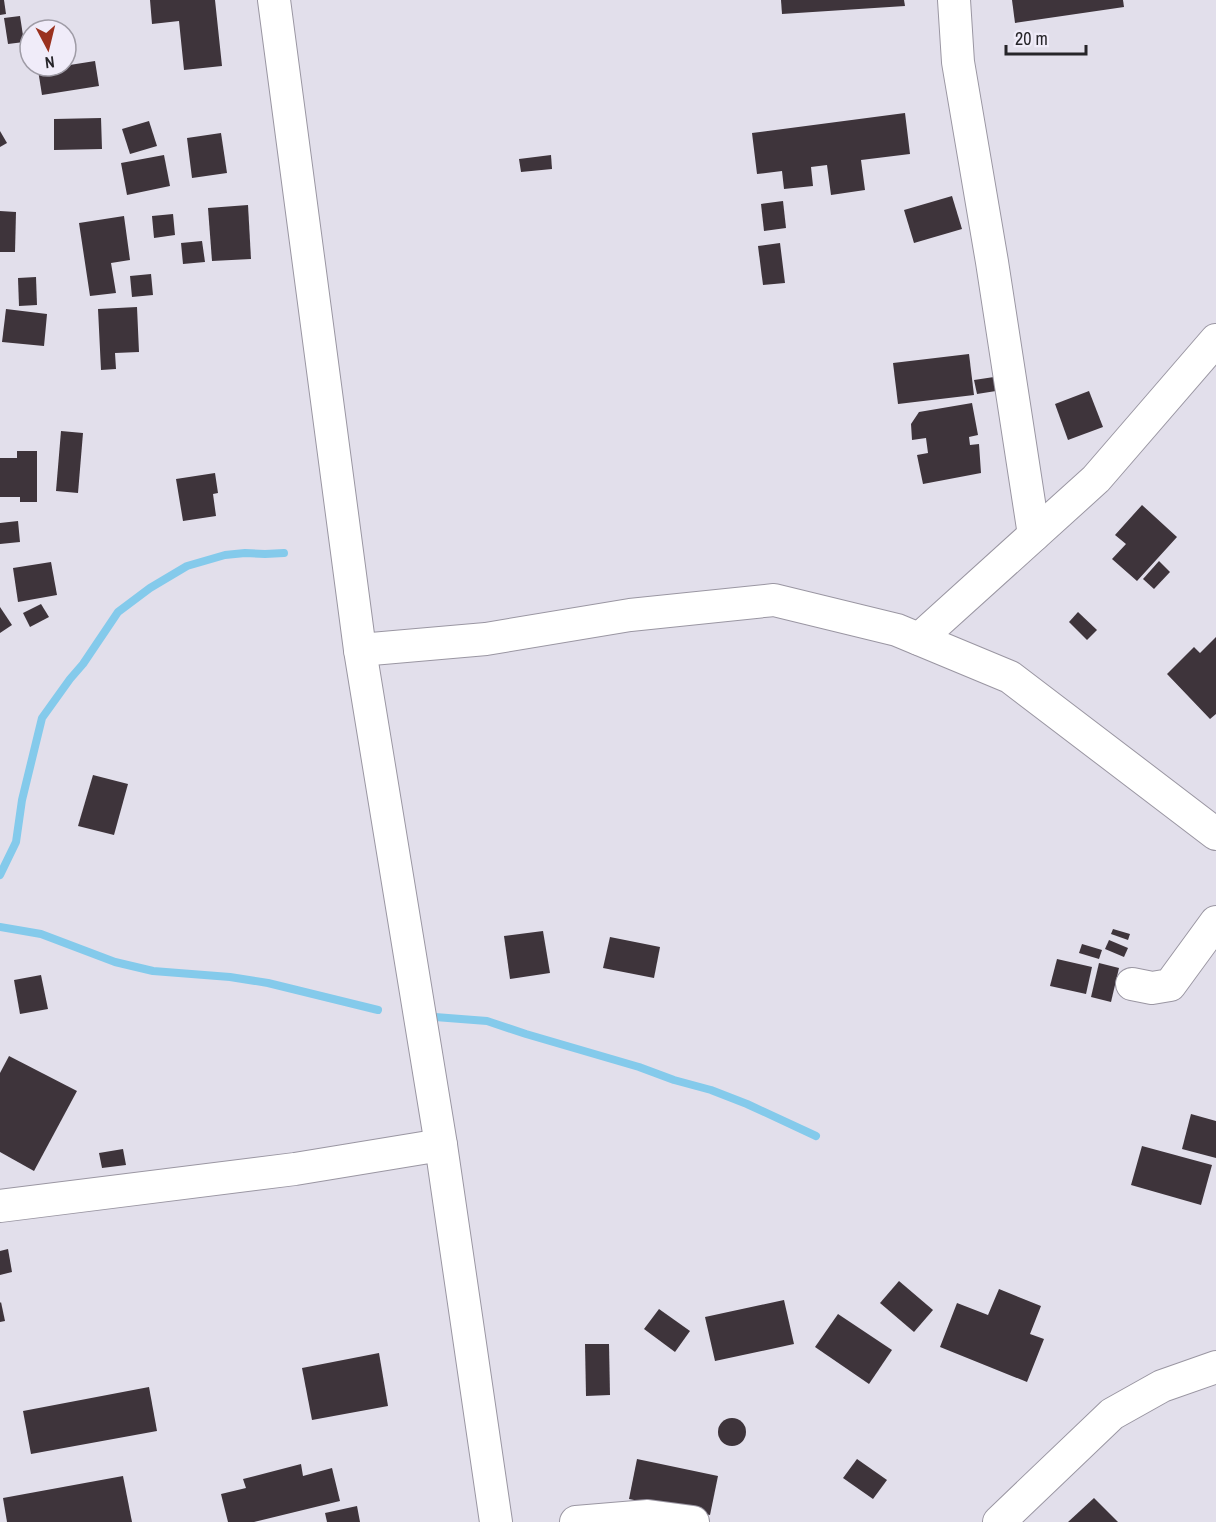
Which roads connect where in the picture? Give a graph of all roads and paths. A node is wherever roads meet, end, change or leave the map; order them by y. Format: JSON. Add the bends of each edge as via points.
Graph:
{"nodes":[{"id":1,"x":274,"y":0,"type":"edge"},
{"id":2,"x":954,"y":0,"type":"edge"},
{"id":3,"x":1216,"y":340,"type":"edge"},
{"id":4,"x":1034,"y":535,"type":"junction"},
{"id":5,"x":919,"y":639,"type":"junction"},
{"id":6,"x":360,"y":650,"type":"junction"},
{"id":7,"x":1216,"y":834,"type":"edge"},
{"id":8,"x":1216,"y":922,"type":"edge"},
{"id":9,"x":1132,"y":984,"type":"dead end"},
{"id":10,"x":441,"y":1145,"type":"junction"},
{"id":11,"x":0,"y":1206,"type":"edge"},
{"id":12,"x":1216,"y":1367,"type":"edge"},
{"id":13,"x":496,"y":1522,"type":"edge"},
{"id":14,"x":576,"y":1522,"type":"edge"},
{"id":15,"x":693,"y":1522,"type":"edge"},
{"id":16,"x":999,"y":1522,"type":"edge"}],
"edges":[{"from":1,"to":6,"type":"street"},
{"from":2,"to":4,"type":"street","via":[[958,62]]},
{"from":3,"to":4,"type":"street","via":[[1096,479]]},
{"from":4,"to":5,"type":"street"},
{"from":5,"to":6,"type":"street","via":[[774,600],[630,615],[486,639]]},
{"from":5,"to":7,"type":"street","via":[[1010,677]]},
{"from":6,"to":10,"type":"street"},
{"from":8,"to":9,"type":"street","via":[[1170,985],[1152,988]]},
{"from":10,"to":11,"type":"street","via":[[295,1169]]},
{"from":10,"to":13,"type":"street"},
{"from":12,"to":16,"type":"street","via":[[1162,1386],[1112,1414]]},
{"from":14,"to":15,"type":"street","via":[[648,1516]]}]}
